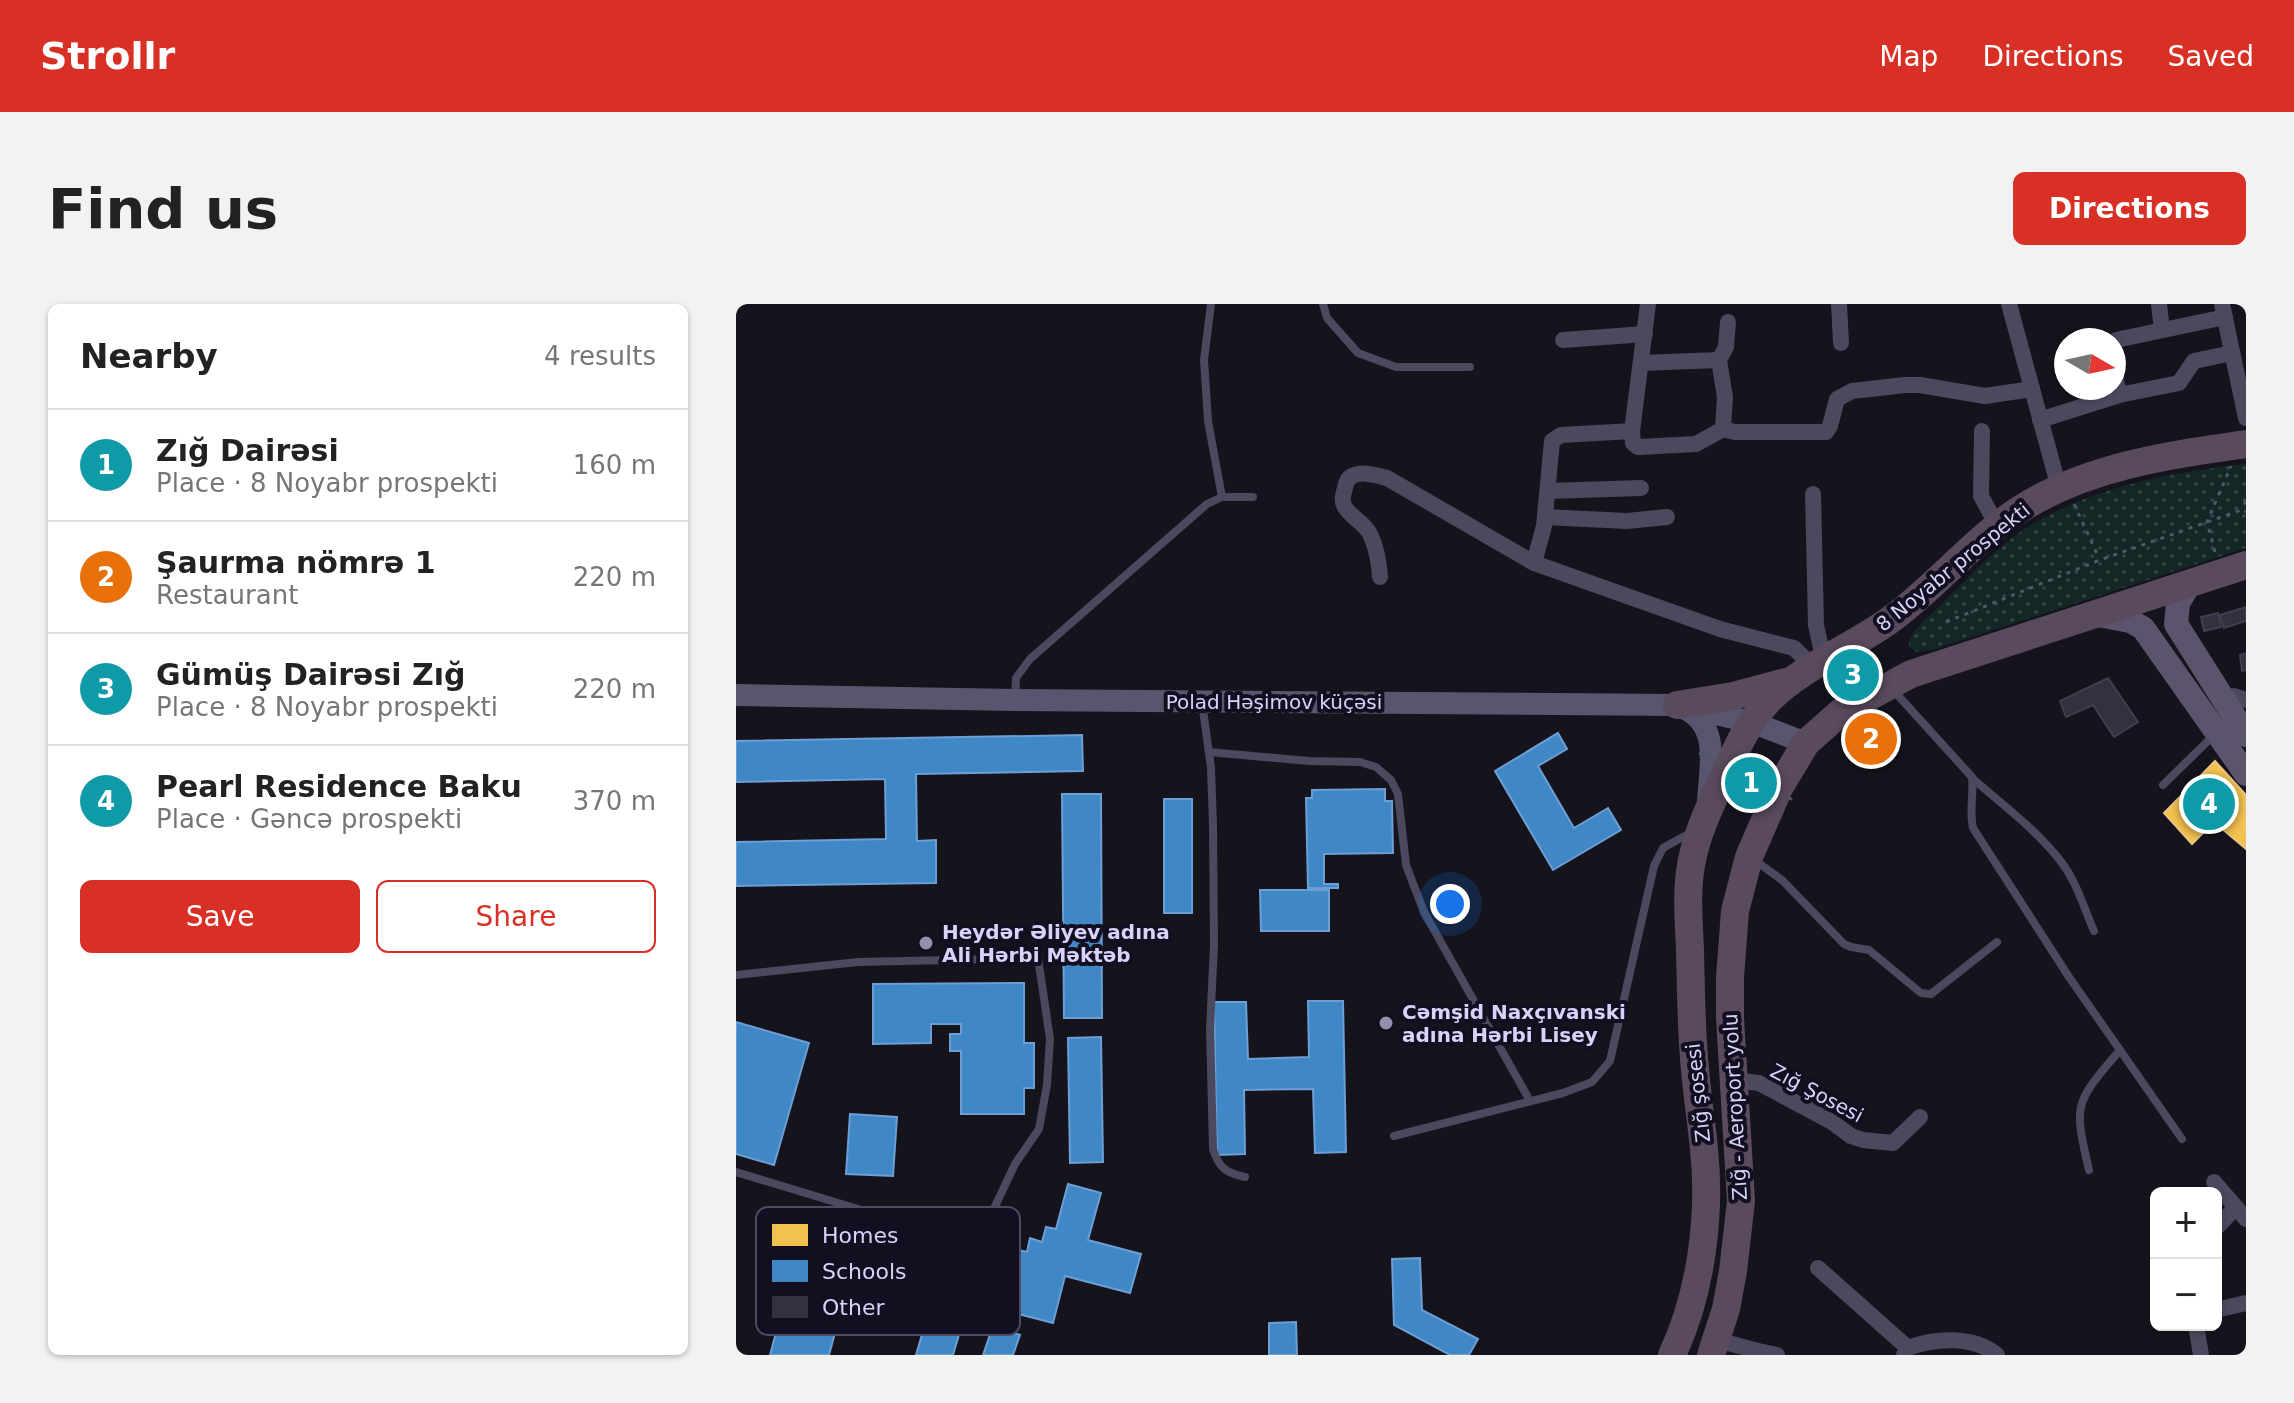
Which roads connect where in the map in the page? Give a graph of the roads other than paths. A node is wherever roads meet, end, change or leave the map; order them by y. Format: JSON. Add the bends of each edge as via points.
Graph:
{"nodes":[{"id":1,"x":1211,"y":304,"type":"edge"},
{"id":2,"x":1323,"y":304,"type":"edge"},
{"id":3,"x":1648,"y":304,"type":"edge"},
{"id":4,"x":1839,"y":304,"type":"edge"},
{"id":5,"x":2009,"y":304,"type":"edge"},
{"id":6,"x":2159,"y":304,"type":"edge"},
{"id":7,"x":2223,"y":311,"type":"edge"},
{"id":8,"x":1728,"y":322,"type":"dead end"},
{"id":9,"x":2162,"y":330,"type":"junction"},
{"id":10,"x":1645,"y":334,"type":"junction"},
{"id":11,"x":2126,"y":338,"type":"edge"},
{"id":12,"x":1563,"y":340,"type":"dead end"},
{"id":13,"x":1841,"y":343,"type":"dead end"},
{"id":14,"x":2232,"y":353,"type":"junction"},
{"id":15,"x":1719,"y":360,"type":"junction"},
{"id":16,"x":1641,"y":363,"type":"junction"},
{"id":17,"x":1470,"y":367,"type":"dead end"},
{"id":18,"x":2032,"y":389,"type":"junction"},
{"id":19,"x":2126,"y":394,"type":"edge"},
{"id":20,"x":2103,"y":400,"type":"edge"},
{"id":21,"x":2246,"y":418,"type":"edge"},
{"id":22,"x":2040,"y":420,"type":"junction"},
{"id":23,"x":1723,"y":429,"type":"junction"},
{"id":24,"x":1632,"y":431,"type":"junction"},
{"id":25,"x":1982,"y":431,"type":"dead end"},
{"id":26,"x":2238,"y":455,"type":"edge"},
{"id":27,"x":1641,"y":488,"type":"dead end"},
{"id":28,"x":1548,"y":491,"type":"junction"},
{"id":29,"x":1813,"y":494,"type":"dead end"},
{"id":30,"x":2066,"y":496,"type":"junction"},
{"id":31,"x":1222,"y":497,"type":"junction"},
{"id":32,"x":1253,"y":497,"type":"dead end"},
{"id":33,"x":1545,"y":517,"type":"junction"},
{"id":34,"x":1667,"y":517,"type":"dead end"},
{"id":35,"x":1998,"y":527,"type":"junction"},
{"id":36,"x":1534,"y":563,"type":"junction"},
{"id":37,"x":2246,"y":565,"type":"edge"},
{"id":38,"x":1380,"y":577,"type":"dead end"},
{"id":39,"x":2191,"y":582,"type":"junction"},
{"id":40,"x":2093,"y":614,"type":"junction"},
{"id":41,"x":1810,"y":670,"type":"junction"},
{"id":42,"x":1888,"y":684,"type":"junction"},
{"id":43,"x":736,"y":695,"type":"edge"},
{"id":44,"x":1015,"y":700,"type":"junction"},
{"id":45,"x":1202,"y":701,"type":"junction"},
{"id":46,"x":2234,"y":701,"type":"edge"},
{"id":47,"x":1677,"y":705,"type":"junction"},
{"id":48,"x":1751,"y":722,"type":"junction"},
{"id":49,"x":2216,"y":733,"type":"junction"},
{"id":50,"x":2246,"y":735,"type":"edge"},
{"id":51,"x":1806,"y":743,"type":"junction"},
{"id":52,"x":1209,"y":752,"type":"junction"},
{"id":53,"x":2246,"y":774,"type":"edge"},
{"id":54,"x":1972,"y":777,"type":"junction"},
{"id":55,"x":2163,"y":785,"type":"dead end"},
{"id":56,"x":1705,"y":820,"type":"junction"},
{"id":57,"x":1749,"y":857,"type":"junction"},
{"id":58,"x":2094,"y":931,"type":"dead end"},
{"id":59,"x":1997,"y":942,"type":"dead end"},
{"id":60,"x":736,"y":975,"type":"edge"},
{"id":61,"x":2120,"y":1050,"type":"junction"},
{"id":62,"x":1733,"y":1080,"type":"junction"},
{"id":63,"x":1530,"y":1101,"type":"junction"},
{"id":64,"x":1920,"y":1117,"type":"dead end"},
{"id":65,"x":1394,"y":1136,"type":"dead end"},
{"id":66,"x":2182,"y":1139,"type":"dead end"},
{"id":67,"x":2089,"y":1170,"type":"dead end"},
{"id":68,"x":736,"y":1172,"type":"edge"},
{"id":69,"x":1245,"y":1177,"type":"dead end"},
{"id":70,"x":2214,"y":1182,"type":"dead end"},
{"id":71,"x":852,"y":1207,"type":"edge"},
{"id":72,"x":995,"y":1207,"type":"edge"},
{"id":73,"x":2241,"y":1213,"type":"edge"},
{"id":74,"x":2222,"y":1224,"type":"edge"},
{"id":75,"x":1818,"y":1268,"type":"dead end"},
{"id":76,"x":2246,"y":1303,"type":"edge"},
{"id":77,"x":2222,"y":1309,"type":"edge"},
{"id":78,"x":2197,"y":1331,"type":"edge"},
{"id":79,"x":1714,"y":1348,"type":"edge"},
{"id":80,"x":1906,"y":1352,"type":"edge"},
{"id":81,"x":1755,"y":1353,"type":"edge"},
{"id":82,"x":1672,"y":1355,"type":"edge"},
{"id":83,"x":1777,"y":1355,"type":"edge"},
{"id":84,"x":1997,"y":1355,"type":"edge"},
{"id":85,"x":2201,"y":1355,"type":"edge"}],
"edges":[{"from":1,"to":31,"type":"lane","via":[[1204,360]]},
{"from":2,"to":17,"type":"lane","via":[[1327,318],[1358,353],[1396,367]]},
{"from":3,"to":10,"type":"street"},
{"from":4,"to":13,"type":"street"},
{"from":5,"to":18,"type":"street"},
{"from":6,"to":9,"type":"street"},
{"from":7,"to":9,"type":"street"},
{"from":7,"to":14,"type":"street"},
{"from":8,"to":15,"type":"street"},
{"from":9,"to":11,"type":"street"},
{"from":10,"to":12,"type":"street"},
{"from":10,"to":16,"type":"street"},
{"from":14,"to":19,"type":"street","via":[[2194,361],[2179,383]]},
{"from":14,"to":21,"type":"street"},
{"from":15,"to":16,"type":"street"},
{"from":15,"to":23,"type":"street"},
{"from":16,"to":24,"type":"street"},
{"from":18,"to":22,"type":"street"},
{"from":18,"to":23,"type":"street","via":[[1985,396],[1920,385],[1852,391],[1837,399],[1826,432]]},
{"from":20,"to":22,"type":"street"},
{"from":22,"to":30,"type":"street"},
{"from":23,"to":24,"type":"street","via":[[1696,444],[1651,447],[1633,443]]},
{"from":24,"to":28,"type":"street","via":[[1561,435],[1552,441]]},
{"from":25,"to":35,"type":"street","via":[[1981,496]]},
{"from":26,"to":30,"type":"highway","name":"8 Noyabr prospekti","via":[[2146,461]]},
{"from":27,"to":28,"type":"street"},
{"from":28,"to":33,"type":"street"},
{"from":29,"to":41,"type":"street","via":[[1816,625]]},
{"from":30,"to":35,"type":"highway","name":"8 Noyabr prospekti","via":[[2016,513]]},
{"from":31,"to":32,"type":"lane"},
{"from":31,"to":44,"type":"lane","via":[[1207,504],[1030,659],[1016,678]]},
{"from":33,"to":34,"type":"street"},
{"from":33,"to":36,"type":"street"},
{"from":35,"to":41,"type":"highway","name":"8 Noyabr prospekti","via":[[1893,618]]},
{"from":36,"to":38,"type":"street","via":[[1387,478],[1352,475],[1342,502],[1370,533]]},
{"from":36,"to":41,"type":"street","via":[[1720,629],[1794,648]]},
{"from":37,"to":39,"type":"highway"},
{"from":39,"to":40,"type":"highway"},
{"from":39,"to":46,"type":"main road","via":[[2178,603],[2176,624]]},
{"from":40,"to":42,"type":"highway"},
{"from":40,"to":49,"type":"main road","via":[[2143,628]]},
{"from":41,"to":47,"type":"highway","via":[[1733,696]]},
{"from":41,"to":48,"type":"highway","name":"8 Noyabr prospekti","via":[[1770,699]]},
{"from":42,"to":51,"type":"highway","via":[[1841,712]]},
{"from":42,"to":54,"type":"lane"},
{"from":43,"to":44,"type":"street","name":"Polad Həşimov küçəsi"},
{"from":44,"to":45,"type":"street","name":"Polad Həşimov küçəsi"},
{"from":45,"to":47,"type":"street","name":"Polad Həşimov küçəsi"},
{"from":45,"to":52,"type":"lane"},
{"from":46,"to":50,"type":"main road"},
{"from":47,"to":48,"type":"street","name":"Polad Həşimov küçəsi"},
{"from":47,"to":56,"type":"street","via":[[1699,718],[1710,739]]},
{"from":48,"to":51,"type":"street","name":"Polad Həşimov küçəsi"},
{"from":48,"to":56,"type":"highway","name":"8 Noyabr prospekti"},
{"from":49,"to":53,"type":"main road"},
{"from":49,"to":55,"type":"lane"},
{"from":51,"to":57,"type":"highway","via":[[1779,788]]},
{"from":52,"to":63,"type":"lane","via":[[1360,762],[1391,780],[1398,794],[1406,865],[1424,912]]},
{"from":52,"to":69,"type":"lane","via":[[1213,1149],[1217,1164]]},
{"from":54,"to":58,"type":"lane","via":[[2061,862]]},
{"from":54,"to":61,"type":"lane","via":[[1973,828]]},
{"from":56,"to":63,"type":"lane","via":[[1663,848],[1654,866],[1610,1061],[1592,1082]]},
{"from":56,"to":82,"type":"highway","name":"Zığ şosesi","via":[[1691,863],[1689,901],[1706,1201],[1691,1302]]},
{"from":57,"to":59,"type":"lane","via":[[1782,880],[1844,944],[1869,950],[1926,995]]},
{"from":57,"to":62,"type":"highway","name":"Zığ - Aeroport yolu","via":[[1732,931]]},
{"from":60,"to":72,"type":"lane","via":[[858,962],[1038,958],[1050,1039],[1047,1085],[1039,1129]]},
{"from":61,"to":66,"type":"lane"},
{"from":61,"to":67,"type":"lane","via":[[2080,1105]]},
{"from":62,"to":64,"type":"street","name":"Zığ Şosesi","via":[[1759,1083],[1863,1140],[1893,1143]]},
{"from":62,"to":79,"type":"highway","name":"Zığ - Aeroport yolu","via":[[1741,1201],[1733,1271]]},
{"from":63,"to":65,"type":"lane"},
{"from":68,"to":71,"type":"lane"},
{"from":70,"to":73,"type":"street"},
{"from":73,"to":74,"type":"street"},
{"from":75,"to":80,"type":"street"},
{"from":76,"to":77,"type":"street"},
{"from":78,"to":85,"type":"street"},
{"from":79,"to":81,"type":"street"},
{"from":80,"to":84,"type":"street","via":[[1924,1342],[1944,1340]]},
{"from":81,"to":83,"type":"street"}]}
